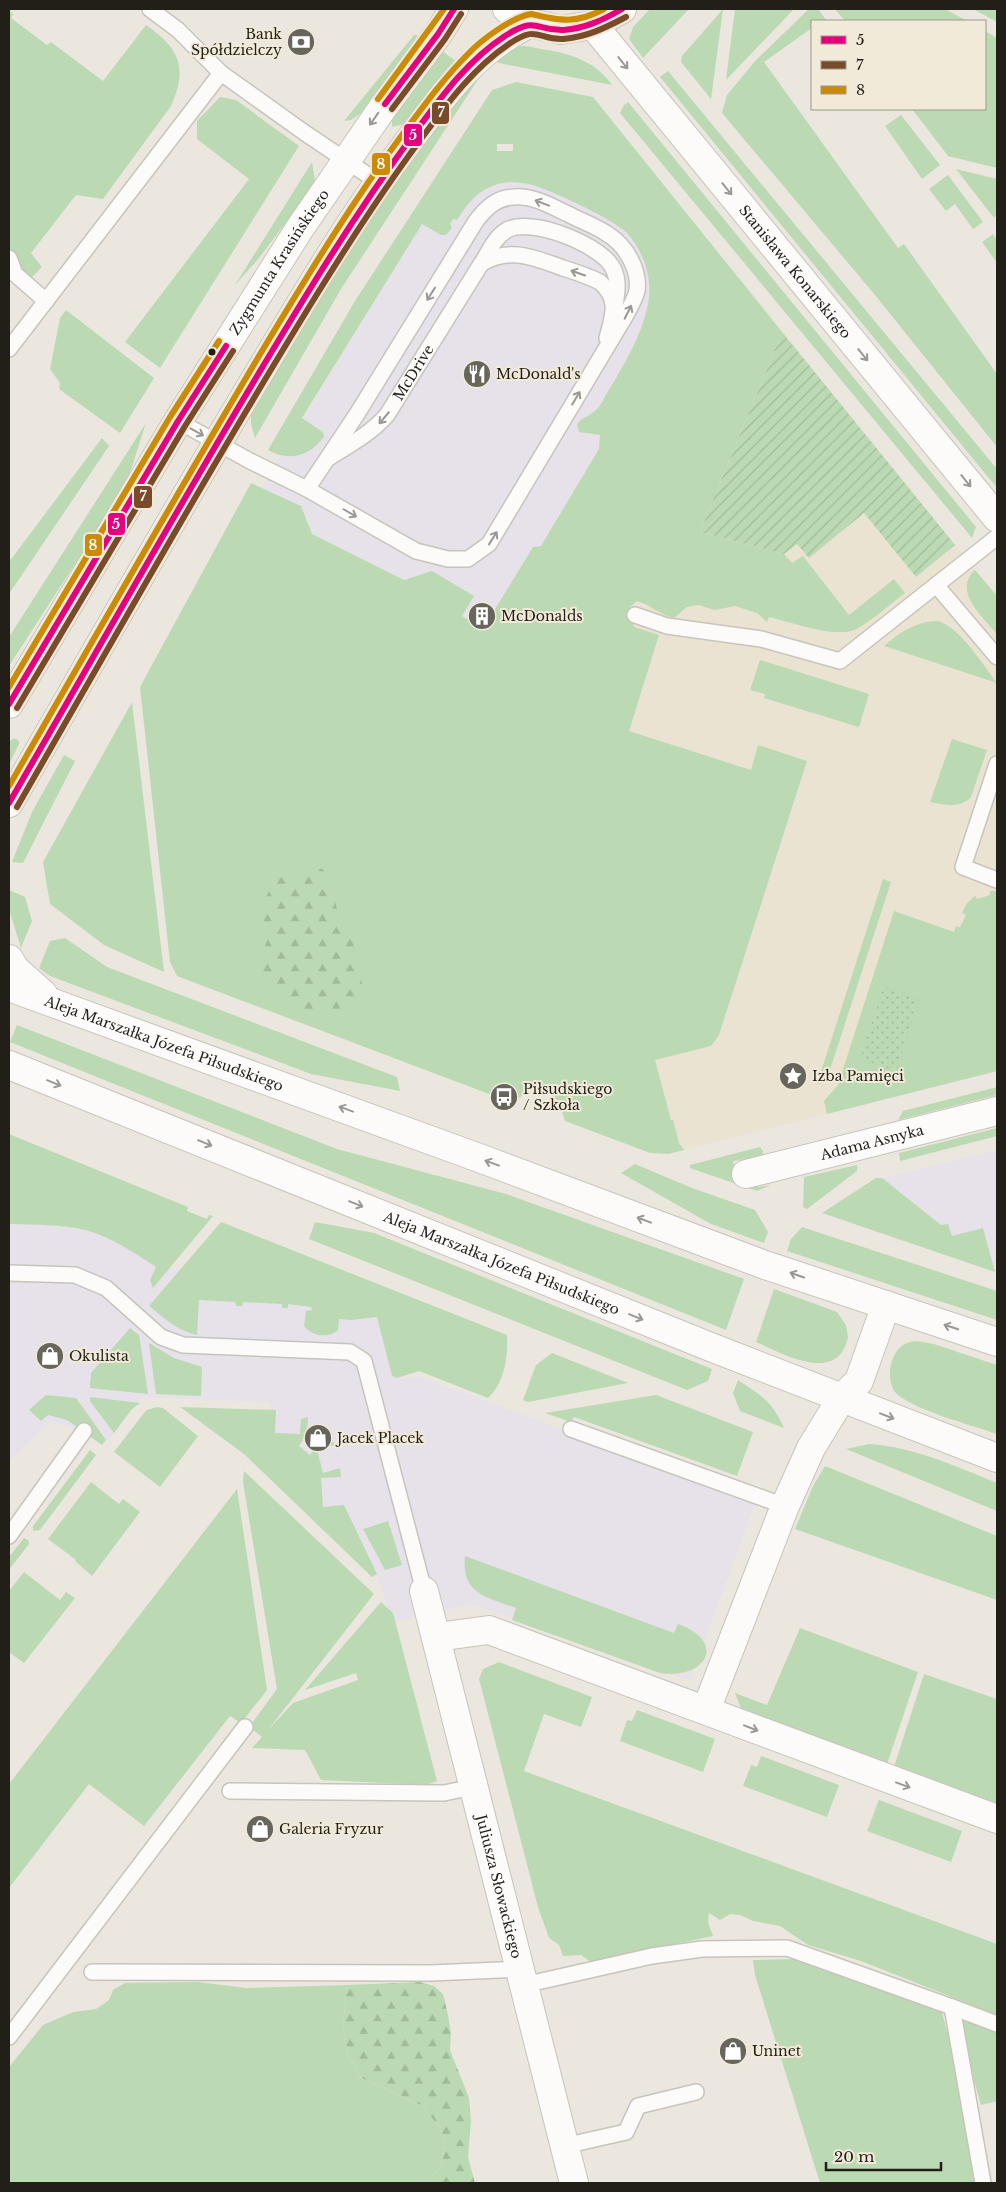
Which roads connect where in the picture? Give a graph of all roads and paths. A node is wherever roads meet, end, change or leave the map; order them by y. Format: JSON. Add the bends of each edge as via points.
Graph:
{"nodes":[{"id":1,"x":150,"y":9,"type":"edge"},
{"id":2,"x":454,"y":9,"type":"edge"},
{"id":3,"x":622,"y":9,"type":"edge"},
{"id":4,"x":518,"y":16,"type":"edge"},
{"id":5,"x":593,"y":26,"type":"junction"},
{"id":6,"x":221,"y":73,"type":"junction"},
{"id":7,"x":346,"y":159,"type":"junction"},
{"id":8,"x":378,"y":182,"type":"junction"},
{"id":9,"x":9,"y":258,"type":"edge"},
{"id":10,"x":481,"y":264,"type":"junction"},
{"id":11,"x":46,"y":301,"type":"junction"},
{"id":12,"x":615,"y":307,"type":"junction"},
{"id":13,"x":9,"y":349,"type":"edge"},
{"id":14,"x":603,"y":354,"type":"junction"},
{"id":15,"x":178,"y":421,"type":"junction"},
{"id":16,"x":217,"y":443,"type":"junction"},
{"id":17,"x":326,"y":460,"type":"junction"},
{"id":18,"x":307,"y":489,"type":"junction"},
{"id":19,"x":997,"y":518,"type":"edge"},
{"id":20,"x":997,"y":537,"type":"edge"},
{"id":21,"x":936,"y":585,"type":"junction"},
{"id":22,"x":636,"y":615,"type":"dead end"},
{"id":23,"x":997,"y":656,"type":"edge"},
{"id":24,"x":9,"y":704,"type":"edge"},
{"id":25,"x":997,"y":764,"type":"edge"},
{"id":26,"x":9,"y":803,"type":"edge"},
{"id":27,"x":997,"y":880,"type":"edge"},
{"id":28,"x":9,"y":959,"type":"edge"},
{"id":29,"x":9,"y":987,"type":"edge"},
{"id":30,"x":62,"y":1008,"type":"junction"},
{"id":31,"x":9,"y":1065,"type":"edge"},
{"id":32,"x":997,"y":1111,"type":"edge"},
{"id":33,"x":746,"y":1174,"type":"dead end"},
{"id":34,"x":9,"y":1273,"type":"edge"},
{"id":35,"x":886,"y":1305,"type":"junction"},
{"id":36,"x":997,"y":1342,"type":"edge"},
{"id":37,"x":841,"y":1399,"type":"junction"},
{"id":38,"x":571,"y":1429,"type":"dead end"},
{"id":39,"x":84,"y":1431,"type":"dead end"},
{"id":40,"x":997,"y":1458,"type":"edge"},
{"id":41,"x":785,"y":1506,"type":"junction"},
{"id":42,"x":9,"y":1536,"type":"edge"},
{"id":43,"x":424,"y":1591,"type":"joint"},
{"id":44,"x":437,"y":1637,"type":"junction"},
{"id":45,"x":706,"y":1710,"type":"junction"},
{"id":46,"x":245,"y":1727,"type":"dead end"},
{"id":47,"x":473,"y":1787,"type":"junction"},
{"id":48,"x":230,"y":1791,"type":"dead end"},
{"id":49,"x":997,"y":1819,"type":"edge"},
{"id":50,"x":92,"y":1972,"type":"dead end"},
{"id":51,"x":522,"y":1977,"type":"junction"},
{"id":52,"x":952,"y":2007,"type":"junction"},
{"id":53,"x":997,"y":2024,"type":"edge"},
{"id":54,"x":9,"y":2037,"type":"edge"},
{"id":55,"x":696,"y":2092,"type":"dead end"},
{"id":56,"x":564,"y":2146,"type":"junction"},
{"id":57,"x":574,"y":2183,"type":"edge"},
{"id":58,"x":983,"y":2183,"type":"edge"}],
"edges":[{"from":1,"to":6,"type":"lane","via":[[178,30]]},
{"from":2,"to":7,"type":"street","name":"Zygmunta Krasińskiego","one_way":true},
{"from":3,"to":5,"type":"street"},
{"from":4,"to":5,"type":"street","via":[[561,30]]},
{"from":4,"to":8,"type":"street","via":[[506,35],[475,59],[439,100]]},
{"from":5,"to":19,"type":"street","name":"Stanisława Konarskiego","one_way":true},
{"from":6,"to":7,"type":"lane"},
{"from":6,"to":11,"type":"lane"},
{"from":7,"to":8,"type":"lane"},
{"from":7,"to":15,"type":"street","name":"Zygmunta Krasińskiego"},
{"from":8,"to":16,"type":"street"},
{"from":9,"to":11,"type":"lane","via":[[15,274]]},
{"from":12,"to":10,"type":"lane","one_way":true,"via":[[600,282],[528,255],[502,255]]},
{"from":10,"to":12,"type":"lane","name":"McDrive","via":[[501,234],[509,229],[533,226],[553,231],[591,248],[612,266],[618,284]]},
{"from":10,"to":17,"type":"lane","name":"McDrive","one_way":true,"via":[[387,415],[360,440]]},
{"from":11,"to":13,"type":"lane"},
{"from":12,"to":14,"type":"lane","name":"McDrive"},
{"from":14,"to":17,"type":"lane","one_way":true,"via":[[636,292],[635,270],[622,246],[610,235],[538,201],[524,197],[496,201],[476,221]]},
{"from":18,"to":14,"type":"lane","one_way":true,"via":[[416,551],[448,559],[468,558],[489,544]]},
{"from":15,"to":16,"type":"lane","one_way":true},
{"from":15,"to":24,"type":"street","name":"Zygmunta Krasińskiego"},
{"from":16,"to":18,"type":"lane"},
{"from":16,"to":26,"type":"street"},
{"from":17,"to":18,"type":"lane"},
{"from":20,"to":21,"type":"lane"},
{"from":21,"to":22,"type":"lane","via":[[840,661],[761,639],[667,626]]},
{"from":21,"to":23,"type":"lane"},
{"from":25,"to":27,"type":"lane","via":[[963,867]]},
{"from":28,"to":30,"type":"street","via":[[16,970]]},
{"from":29,"to":30,"type":"street","name":"Aleja Marszałka Józefa Piłsudskiego"},
{"from":35,"to":30,"type":"street","name":"Aleja Marszałka Józefa Piłsudskiego","one_way":true,"via":[[756,1262],[464,1152]]},
{"from":31,"to":37,"type":"street","name":"Aleja Marszałka Józefa Piłsudskiego","one_way":true},
{"from":32,"to":33,"type":"street","name":"Adama Asnyka"},
{"from":34,"to":43,"type":"lane","via":[[75,1275],[106,1288],[161,1336],[183,1345],[350,1352],[364,1360]]},
{"from":36,"to":35,"type":"street","name":"Aleja Marszałka Józefa Piłsudskiego","one_way":true},
{"from":35,"to":37,"type":"street","via":[[859,1382]]},
{"from":37,"to":40,"type":"street","name":"Aleja Marszałka Józefa Piłsudskiego","one_way":true},
{"from":37,"to":41,"type":"street","via":[[811,1448]]},
{"from":38,"to":41,"type":"lane"},
{"from":39,"to":42,"type":"lane"},
{"from":41,"to":45,"type":"street"},
{"from":43,"to":44,"type":"street","name":"Juliusza Słowackiego"},
{"from":44,"to":45,"type":"street","via":[[489,1630]]},
{"from":44,"to":47,"type":"street","name":"Juliusza Słowackiego"},
{"from":45,"to":49,"type":"street","one_way":true},
{"from":46,"to":54,"type":"lane"},
{"from":47,"to":48,"type":"lane","via":[[444,1793]]},
{"from":47,"to":51,"type":"street","name":"Juliusza Słowackiego"},
{"from":50,"to":51,"type":"lane","via":[[431,1973]]},
{"from":51,"to":52,"type":"lane","via":[[682,1952],[787,1948]]},
{"from":51,"to":56,"type":"street","name":"Juliusza Słowackiego"},
{"from":52,"to":53,"type":"lane"},
{"from":52,"to":58,"type":"lane"},
{"from":55,"to":56,"type":"lane","via":[[638,2106],[626,2132]]},
{"from":56,"to":57,"type":"street","name":"Juliusza Słowackiego"}]}
